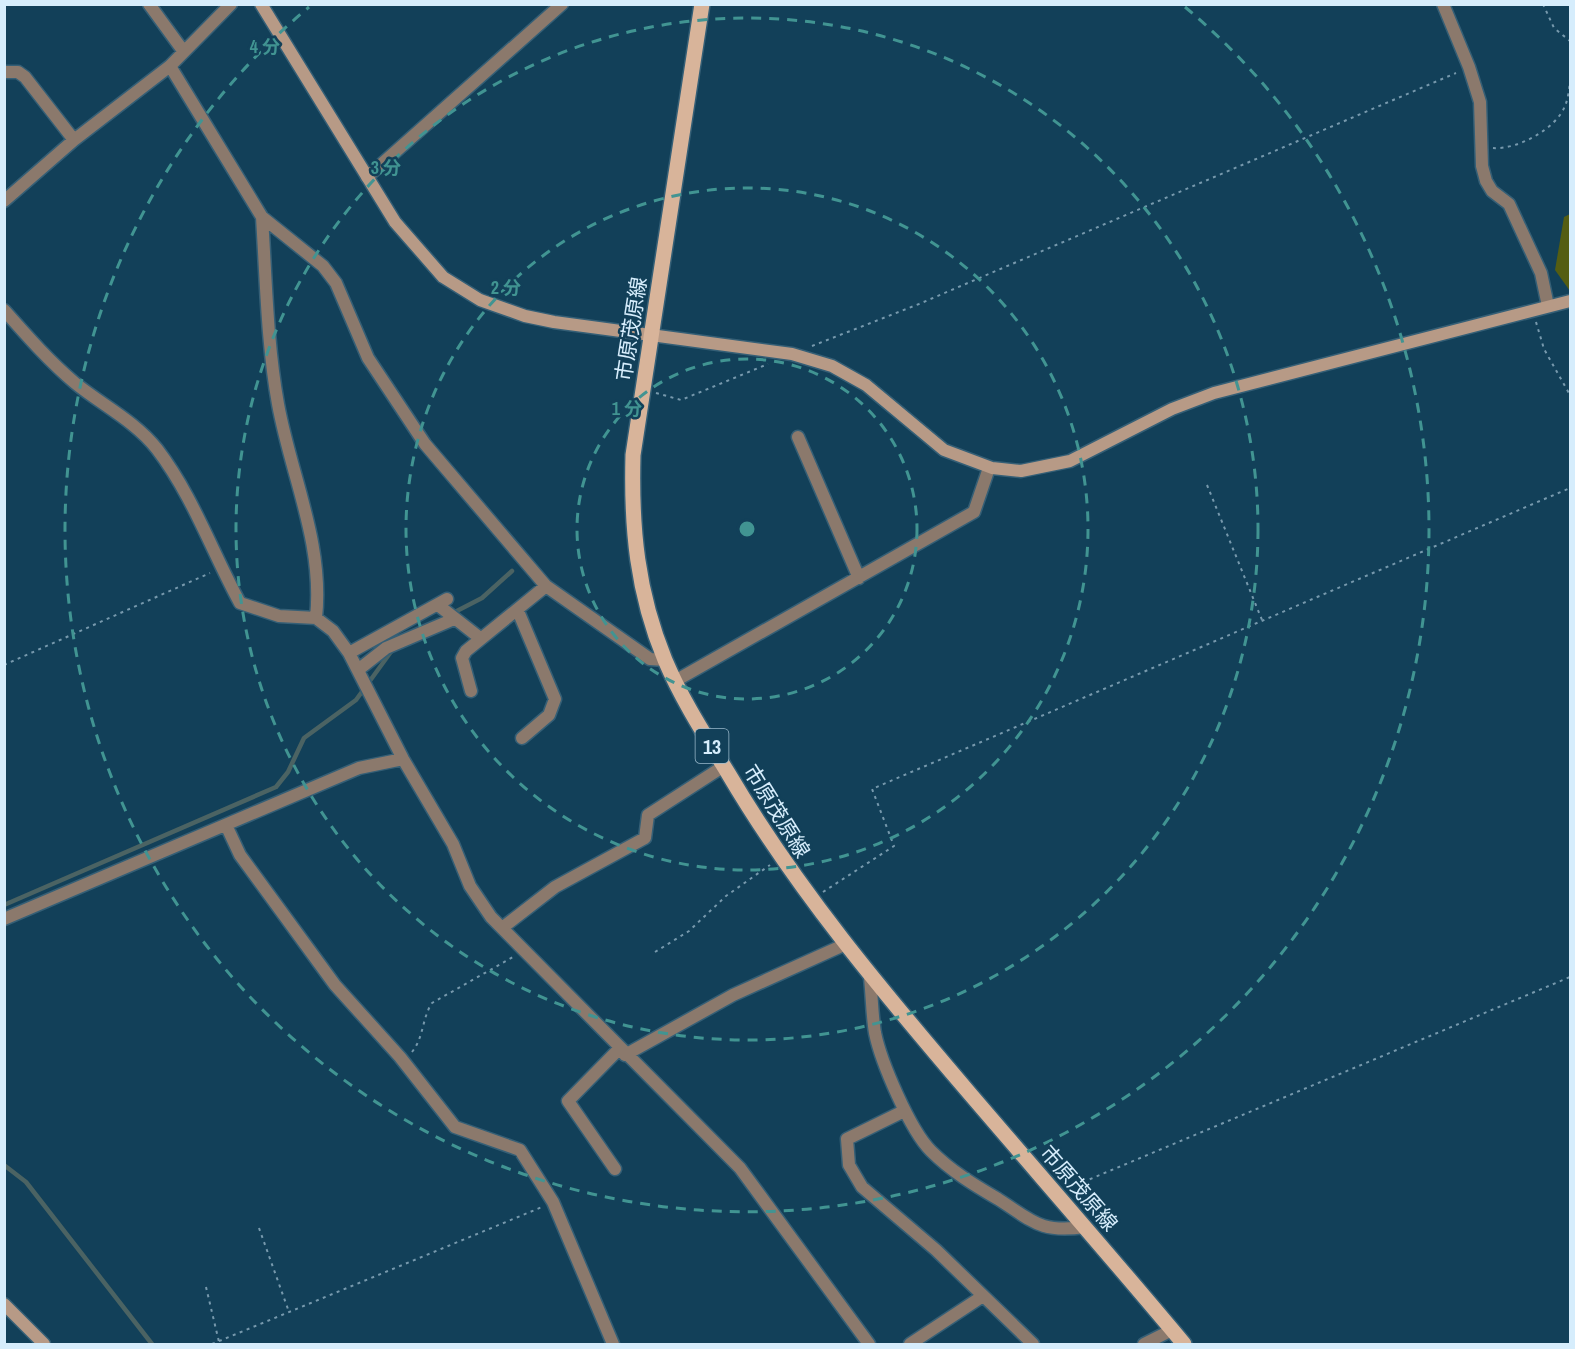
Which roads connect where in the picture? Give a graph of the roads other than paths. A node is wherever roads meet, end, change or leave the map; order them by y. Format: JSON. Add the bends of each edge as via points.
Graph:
{"nodes":[{"id":1,"x":148,"y":4,"type":"edge"},
{"id":2,"x":231,"y":4,"type":"edge"},
{"id":3,"x":261,"y":4,"type":"edge"},
{"id":4,"x":562,"y":4,"type":"edge"},
{"id":5,"x":702,"y":4,"type":"edge"},
{"id":6,"x":1443,"y":4,"type":"edge"},
{"id":7,"x":184,"y":52,"type":"junction"},
{"id":8,"x":170,"y":66,"type":"junction"},
{"id":9,"x":4,"y":72,"type":"edge"},
{"id":10,"x":74,"y":140,"type":"junction"},
{"id":11,"x":367,"y":177,"type":"junction"},
{"id":12,"x":4,"y":201,"type":"edge"},
{"id":13,"x":262,"y":217,"type":"junction"},
{"id":14,"x":1570,"y":301,"type":"edge"},
{"id":15,"x":1548,"y":306,"type":"junction"},
{"id":16,"x":4,"y":310,"type":"edge"},
{"id":17,"x":651,"y":336,"type":"junction"},
{"id":18,"x":798,"y":437,"type":"dead end"},
{"id":19,"x":989,"y":468,"type":"junction"},
{"id":20,"x":859,"y":578,"type":"junction"},
{"id":21,"x":546,"y":586,"type":"junction"},
{"id":22,"x":518,"y":611,"type":"junction"},
{"id":23,"x":316,"y":618,"type":"junction"},
{"id":24,"x":454,"y":619,"type":"junction"},
{"id":25,"x":480,"y":638,"type":"junction"},
{"id":26,"x":350,"y":653,"type":"junction"},
{"id":27,"x":665,"y":660,"type":"junction"},
{"id":28,"x":358,"y":670,"type":"junction"},
{"id":29,"x":675,"y":681,"type":"junction"},
{"id":30,"x":471,"y":691,"type":"dead end"},
{"id":31,"x":522,"y":738,"type":"dead end"},
{"id":32,"x":403,"y":759,"type":"junction"},
{"id":33,"x":724,"y":766,"type":"junction"},
{"id":34,"x":226,"y":825,"type":"junction"},
{"id":35,"x":4,"y":920,"type":"edge"},
{"id":36,"x":502,"y":928,"type":"junction"},
{"id":37,"x":846,"y":944,"type":"junction"},
{"id":38,"x":870,"y":978,"type":"junction"},
{"id":39,"x":622,"y":1052,"type":"junction"},
{"id":40,"x":904,"y":1111,"type":"junction"},
{"id":41,"x":615,"y":1169,"type":"dead end"},
{"id":42,"x":1085,"y":1227,"type":"junction"},
{"id":43,"x":983,"y":1296,"type":"junction"},
{"id":44,"x":4,"y":1304,"type":"edge"},
{"id":45,"x":1172,"y":1330,"type":"junction"},
{"id":46,"x":44,"y":1344,"type":"edge"},
{"id":47,"x":613,"y":1344,"type":"edge"},
{"id":48,"x":869,"y":1344,"type":"edge"},
{"id":49,"x":910,"y":1344,"type":"edge"},
{"id":50,"x":1033,"y":1344,"type":"edge"},
{"id":51,"x":1144,"y":1344,"type":"edge"},
{"id":52,"x":1184,"y":1344,"type":"edge"}],
"edges":[{"from":1,"to":7,"type":"street"},
{"from":2,"to":7,"type":"street"},
{"from":3,"to":11,"type":"street"},
{"from":4,"to":11,"type":"street"},
{"from":5,"to":17,"type":"main road","name":"市原茂原線","number":"13"},
{"from":6,"to":15,"type":"street","via":[[1479,102],[1486,181],[1509,204],[1541,273]]},
{"from":7,"to":8,"type":"street"},
{"from":8,"to":10,"type":"street"},
{"from":8,"to":13,"type":"street"},
{"from":9,"to":10,"type":"street","via":[[18,72],[25,77]]},
{"from":10,"to":12,"type":"street"},
{"from":11,"to":17,"type":"street","via":[[412,244],[443,277],[463,291],[525,316]]},
{"from":13,"to":21,"type":"street","via":[[323,266],[336,283],[373,366],[425,444]]},
{"from":13,"to":23,"type":"street","via":[[274,379],[317,560]]},
{"from":14,"to":15,"type":"street"},
{"from":15,"to":19,"type":"street","via":[[1214,393],[1172,409],[1070,461],[1022,471]]},
{"from":16,"to":23,"type":"street","via":[[48,359],[156,448],[189,499],[240,603],[279,616]]},
{"from":17,"to":19,"type":"street","via":[[792,354],[832,366],[866,385],[944,450]]},
{"from":17,"to":27,"type":"main road","name":"市原茂原線","number":"13","via":[[633,455],[632,523],[647,605]]},
{"from":18,"to":20,"type":"street"},
{"from":19,"to":20,"type":"street","via":[[974,512]]},
{"from":20,"to":29,"type":"street"},
{"from":21,"to":22,"type":"street"},
{"from":21,"to":27,"type":"street","via":[[650,659]]},
{"from":22,"to":25,"type":"street"},
{"from":22,"to":31,"type":"street","via":[[555,699],[549,715]]},
{"from":23,"to":26,"type":"street"},
{"from":24,"to":25,"type":"street"},
{"from":24,"to":26,"type":"street","via":[[443,602]]},
{"from":24,"to":28,"type":"street","via":[[386,648]]},
{"from":25,"to":30,"type":"street","via":[[462,658]]},
{"from":26,"to":28,"type":"street"},
{"from":27,"to":29,"type":"main road","name":"市原茂原線","number":"13"},
{"from":28,"to":32,"type":"street"},
{"from":29,"to":33,"type":"main road","name":"市原茂原線","number":"13"},
{"from":32,"to":34,"type":"street","via":[[359,768]]},
{"from":32,"to":36,"type":"street","via":[[453,844],[470,886]]},
{"from":33,"to":36,"type":"street","via":[[648,815],[645,838],[555,887]]},
{"from":33,"to":37,"type":"main road","name":"市原茂原線","number":"13","via":[[780,858]]},
{"from":34,"to":35,"type":"street"},
{"from":34,"to":47,"type":"street","via":[[240,855],[292,929],[454,1126],[519,1150],[553,1202]]},
{"from":36,"to":39,"type":"street"},
{"from":37,"to":38,"type":"main road","name":"市原茂原線","number":"13"},
{"from":37,"to":39,"type":"street","via":[[733,994]]},
{"from":38,"to":40,"type":"street","via":[[875,1034]]},
{"from":38,"to":42,"type":"main road","name":"市原茂原線","number":"13"},
{"from":39,"to":41,"type":"street","via":[[568,1101]]},
{"from":39,"to":48,"type":"street","via":[[740,1168]]},
{"from":40,"to":42,"type":"street","via":[[915,1132],[953,1171],[1043,1228]]},
{"from":40,"to":43,"type":"street","via":[[847,1139],[849,1165],[862,1187]]},
{"from":42,"to":45,"type":"main road","name":"市原茂原線","number":"13"},
{"from":43,"to":49,"type":"street"},
{"from":43,"to":50,"type":"street"},
{"from":44,"to":46,"type":"street"},
{"from":45,"to":51,"type":"street"},
{"from":45,"to":52,"type":"main road","name":"市原茂原線","number":"13"}]}
